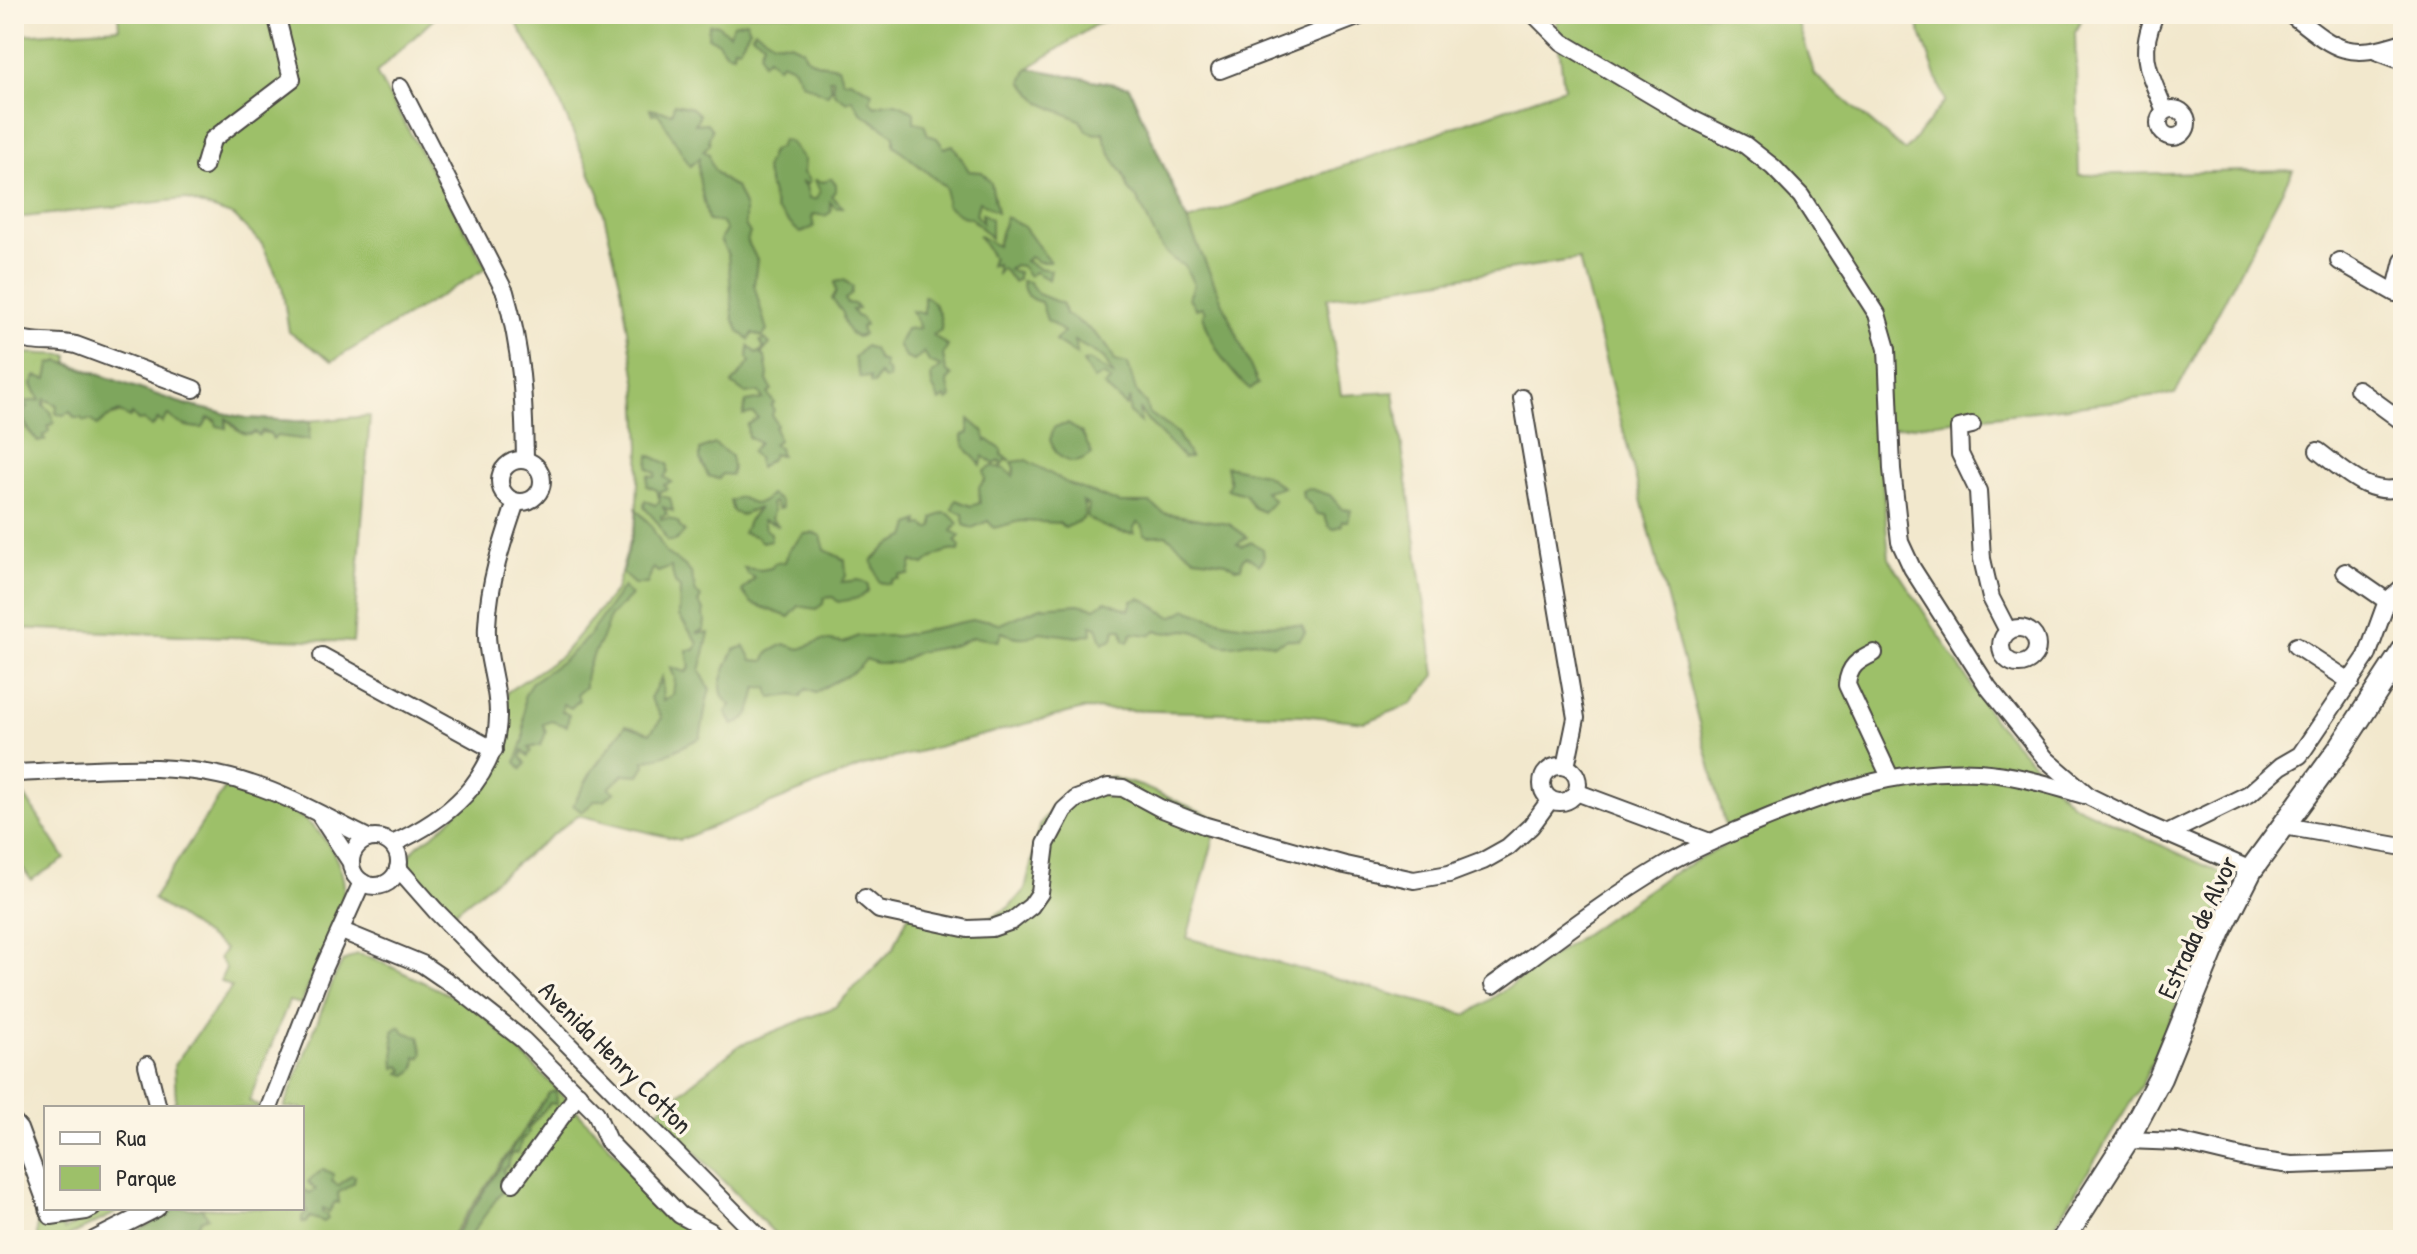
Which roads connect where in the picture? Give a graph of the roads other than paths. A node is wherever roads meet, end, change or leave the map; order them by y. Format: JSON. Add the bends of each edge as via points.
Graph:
{"nodes":[{"id":1,"x":276,"y":14,"type":"edge"},
{"id":2,"x":1365,"y":14,"type":"edge"},
{"id":3,"x":1534,"y":14,"type":"edge"},
{"id":4,"x":2155,"y":14,"type":"edge"},
{"id":5,"x":2291,"y":14,"type":"edge"},
{"id":6,"x":2403,"y":42,"type":"edge"},
{"id":7,"x":2376,"y":51,"type":"junction"},
{"id":8,"x":2403,"y":61,"type":"edge"},
{"id":9,"x":1220,"y":70,"type":"dead end"},
{"id":10,"x":400,"y":87,"type":"dead end"},
{"id":11,"x":2165,"y":111,"type":"dead end"},
{"id":12,"x":204,"y":167,"type":"dead end"},
{"id":13,"x":2339,"y":261,"type":"dead end"},
{"id":14,"x":2403,"y":261,"type":"edge"},
{"id":15,"x":2399,"y":296,"type":"edge"},
{"id":16,"x":14,"y":337,"type":"edge"},
{"id":17,"x":194,"y":389,"type":"dead end"},
{"id":18,"x":2358,"y":389,"type":"dead end"},
{"id":19,"x":1522,"y":398,"type":"dead end"},
{"id":20,"x":2403,"y":422,"type":"edge"},
{"id":21,"x":1972,"y":425,"type":"dead end"},
{"id":22,"x":2318,"y":451,"type":"dead end"},
{"id":23,"x":525,"y":459,"type":"junction"},
{"id":24,"x":2403,"y":487,"type":"edge"},
{"id":25,"x":516,"y":502,"type":"junction"},
{"id":26,"x":2345,"y":572,"type":"dead end"},
{"id":27,"x":2403,"y":587,"type":"edge"},
{"id":28,"x":2387,"y":601,"type":"junction"},
{"id":29,"x":2008,"y":631,"type":"junction"},
{"id":30,"x":2296,"y":646,"type":"dead end"},
{"id":31,"x":2403,"y":651,"type":"edge"},
{"id":32,"x":1874,"y":653,"type":"dead end"},
{"id":33,"x":322,"y":656,"type":"dead end"},
{"id":34,"x":2005,"y":658,"type":"junction"},
{"id":35,"x":2351,"y":682,"type":"junction"},
{"id":36,"x":1988,"y":687,"type":"junction"},
{"id":37,"x":494,"y":750,"type":"junction"},
{"id":38,"x":1566,"y":767,"type":"junction"},
{"id":39,"x":14,"y":773,"type":"edge"},
{"id":40,"x":1890,"y":777,"type":"junction"},
{"id":41,"x":1576,"y":792,"type":"junction"},
{"id":42,"x":2090,"y":797,"type":"junction"},
{"id":43,"x":1550,"y":800,"type":"junction"},
{"id":44,"x":320,"y":816,"type":"junction"},
{"id":45,"x":2284,"y":826,"type":"junction"},
{"id":46,"x":2167,"y":834,"type":"junction"},
{"id":47,"x":368,"y":838,"type":"junction"},
{"id":48,"x":1710,"y":842,"type":"junction"},
{"id":49,"x":392,"y":844,"type":"junction"},
{"id":50,"x":2403,"y":847,"type":"edge"},
{"id":51,"x":350,"y":861,"type":"junction"},
{"id":52,"x":398,"y":868,"type":"junction"},
{"id":53,"x":2251,"y":870,"type":"junction"},
{"id":54,"x":362,"y":882,"type":"junction"},
{"id":55,"x":386,"y":883,"type":"junction"},
{"id":56,"x":865,"y":898,"type":"dead end"},
{"id":57,"x":435,"y":910,"type":"junction"},
{"id":58,"x":342,"y":931,"type":"junction"},
{"id":59,"x":1493,"y":985,"type":"dead end"},
{"id":60,"x":147,"y":1065,"type":"dead end"},
{"id":61,"x":578,"y":1094,"type":"junction"},
{"id":62,"x":157,"y":1106,"type":"edge"},
{"id":63,"x":270,"y":1106,"type":"edge"},
{"id":64,"x":14,"y":1123,"type":"edge"},
{"id":65,"x":2127,"y":1140,"type":"junction"},
{"id":66,"x":2403,"y":1161,"type":"edge"},
{"id":67,"x":513,"y":1183,"type":"dead end"},
{"id":68,"x":44,"y":1197,"type":"edge"},
{"id":69,"x":49,"y":1210,"type":"edge"},
{"id":70,"x":88,"y":1210,"type":"edge"},
{"id":71,"x":153,"y":1210,"type":"edge"},
{"id":72,"x":94,"y":1240,"type":"edge"},
{"id":73,"x":718,"y":1240,"type":"edge"},
{"id":74,"x":762,"y":1240,"type":"edge"},
{"id":75,"x":2063,"y":1240,"type":"edge"}],
"edges":[{"from":1,"to":12,"type":"street","via":[[292,79],[212,140]]},
{"from":2,"to":9,"type":"street"},
{"from":3,"to":36,"type":"street","via":[[1562,42],[1745,145],[1801,196],[1877,314],[1887,349],[1900,542]]},
{"from":4,"to":11,"type":"street","via":[[2145,58]]},
{"from":5,"to":7,"type":"street","via":[[2327,43],[2349,51]]},
{"from":6,"to":7,"type":"street"},
{"from":7,"to":8,"type":"street"},
{"from":10,"to":23,"type":"street","via":[[505,292],[524,388]]},
{"from":13,"to":15,"type":"street"},
{"from":14,"to":15,"type":"street"},
{"from":16,"to":17,"type":"street","via":[[36,344],[76,345]]},
{"from":18,"to":20,"type":"street"},
{"from":19,"to":38,"type":"street","via":[[1576,718]]},
{"from":21,"to":29,"type":"street","via":[[1959,428],[1960,454],[1978,491],[1982,559],[1991,598]]},
{"from":22,"to":24,"type":"street","via":[[2369,488]]},
{"from":23,"to":25,"type":"street","via":[[509,463],[499,476],[502,492]]},
{"from":23,"to":25,"type":"street","via":[[539,470],[542,485],[532,499]]},
{"from":25,"to":37,"type":"street","via":[[491,580],[486,629],[498,715]]},
{"from":26,"to":28,"type":"street"},
{"from":27,"to":28,"type":"street"},
{"from":28,"to":35,"type":"street","via":[[2367,656]]},
{"from":29,"to":34,"type":"street","via":[[2000,644]]},
{"from":29,"to":34,"type":"street","via":[[2026,629],[2035,636],[2037,648],[2026,663]]},
{"from":30,"to":35,"type":"street"},
{"from":31,"to":45,"type":"street","name":"Estrada de Alvor"},
{"from":32,"to":40,"type":"street","via":[[1849,669],[1847,685]]},
{"from":33,"to":37,"type":"street"},
{"from":34,"to":36,"type":"street"},
{"from":35,"to":46,"type":"street","via":[[2300,755],[2249,794]]},
{"from":36,"to":42,"type":"street","via":[[2046,759]]},
{"from":37,"to":49,"type":"street","via":[[457,805]]},
{"from":38,"to":41,"type":"street","via":[[1577,777]]},
{"from":38,"to":43,"type":"street","via":[[1555,766],[1543,776],[1541,787]]},
{"from":39,"to":44,"type":"street","via":[[149,768],[202,772],[251,783]]},
{"from":40,"to":42,"type":"street","via":[[1981,772]]},
{"from":40,"to":48,"type":"street","via":[[1799,804]]},
{"from":41,"to":43,"type":"street","via":[[1565,802]]},
{"from":41,"to":48,"type":"street"},
{"from":42,"to":46,"type":"street"},
{"from":43,"to":56,"type":"street","via":[[1508,847],[1449,874],[1414,880],[1206,826],[1123,788],[1108,787],[1076,799],[1064,810],[1046,844],[1040,893],[1012,921],[968,929],[879,910]]},
{"from":44,"to":47,"type":"street"},
{"from":44,"to":51,"type":"street"},
{"from":45,"to":50,"type":"street"},
{"from":45,"to":53,"type":"street","name":"Estrada de Alvor"},
{"from":46,"to":53,"type":"street"},
{"from":47,"to":49,"type":"street"},
{"from":47,"to":51,"type":"street","via":[[356,846]]},
{"from":48,"to":59,"type":"street","via":[[1624,891]]},
{"from":49,"to":52,"type":"street"},
{"from":51,"to":54,"type":"street"},
{"from":52,"to":55,"type":"street"},
{"from":52,"to":57,"type":"street"},
{"from":53,"to":65,"type":"street","name":"Estrada de Alvor","via":[[2160,1078]]},
{"from":54,"to":55,"type":"street"},
{"from":54,"to":58,"type":"street"},
{"from":55,"to":57,"type":"street"},
{"from":57,"to":74,"type":"street","name":"Avenida Henry Cotton"},
{"from":58,"to":61,"type":"street","via":[[422,964],[457,988],[523,1040]]},
{"from":58,"to":63,"type":"street"},
{"from":60,"to":62,"type":"street"},
{"from":61,"to":67,"type":"street"},
{"from":61,"to":73,"type":"street","via":[[596,1113],[608,1141],[680,1215]]},
{"from":64,"to":68,"type":"street"},
{"from":65,"to":66,"type":"street","via":[[2179,1142],[2292,1165]]},
{"from":65,"to":75,"type":"street","name":"Estrada de Alvor"},
{"from":69,"to":70,"type":"street","via":[[51,1216]]},
{"from":71,"to":72,"type":"street"}]}
